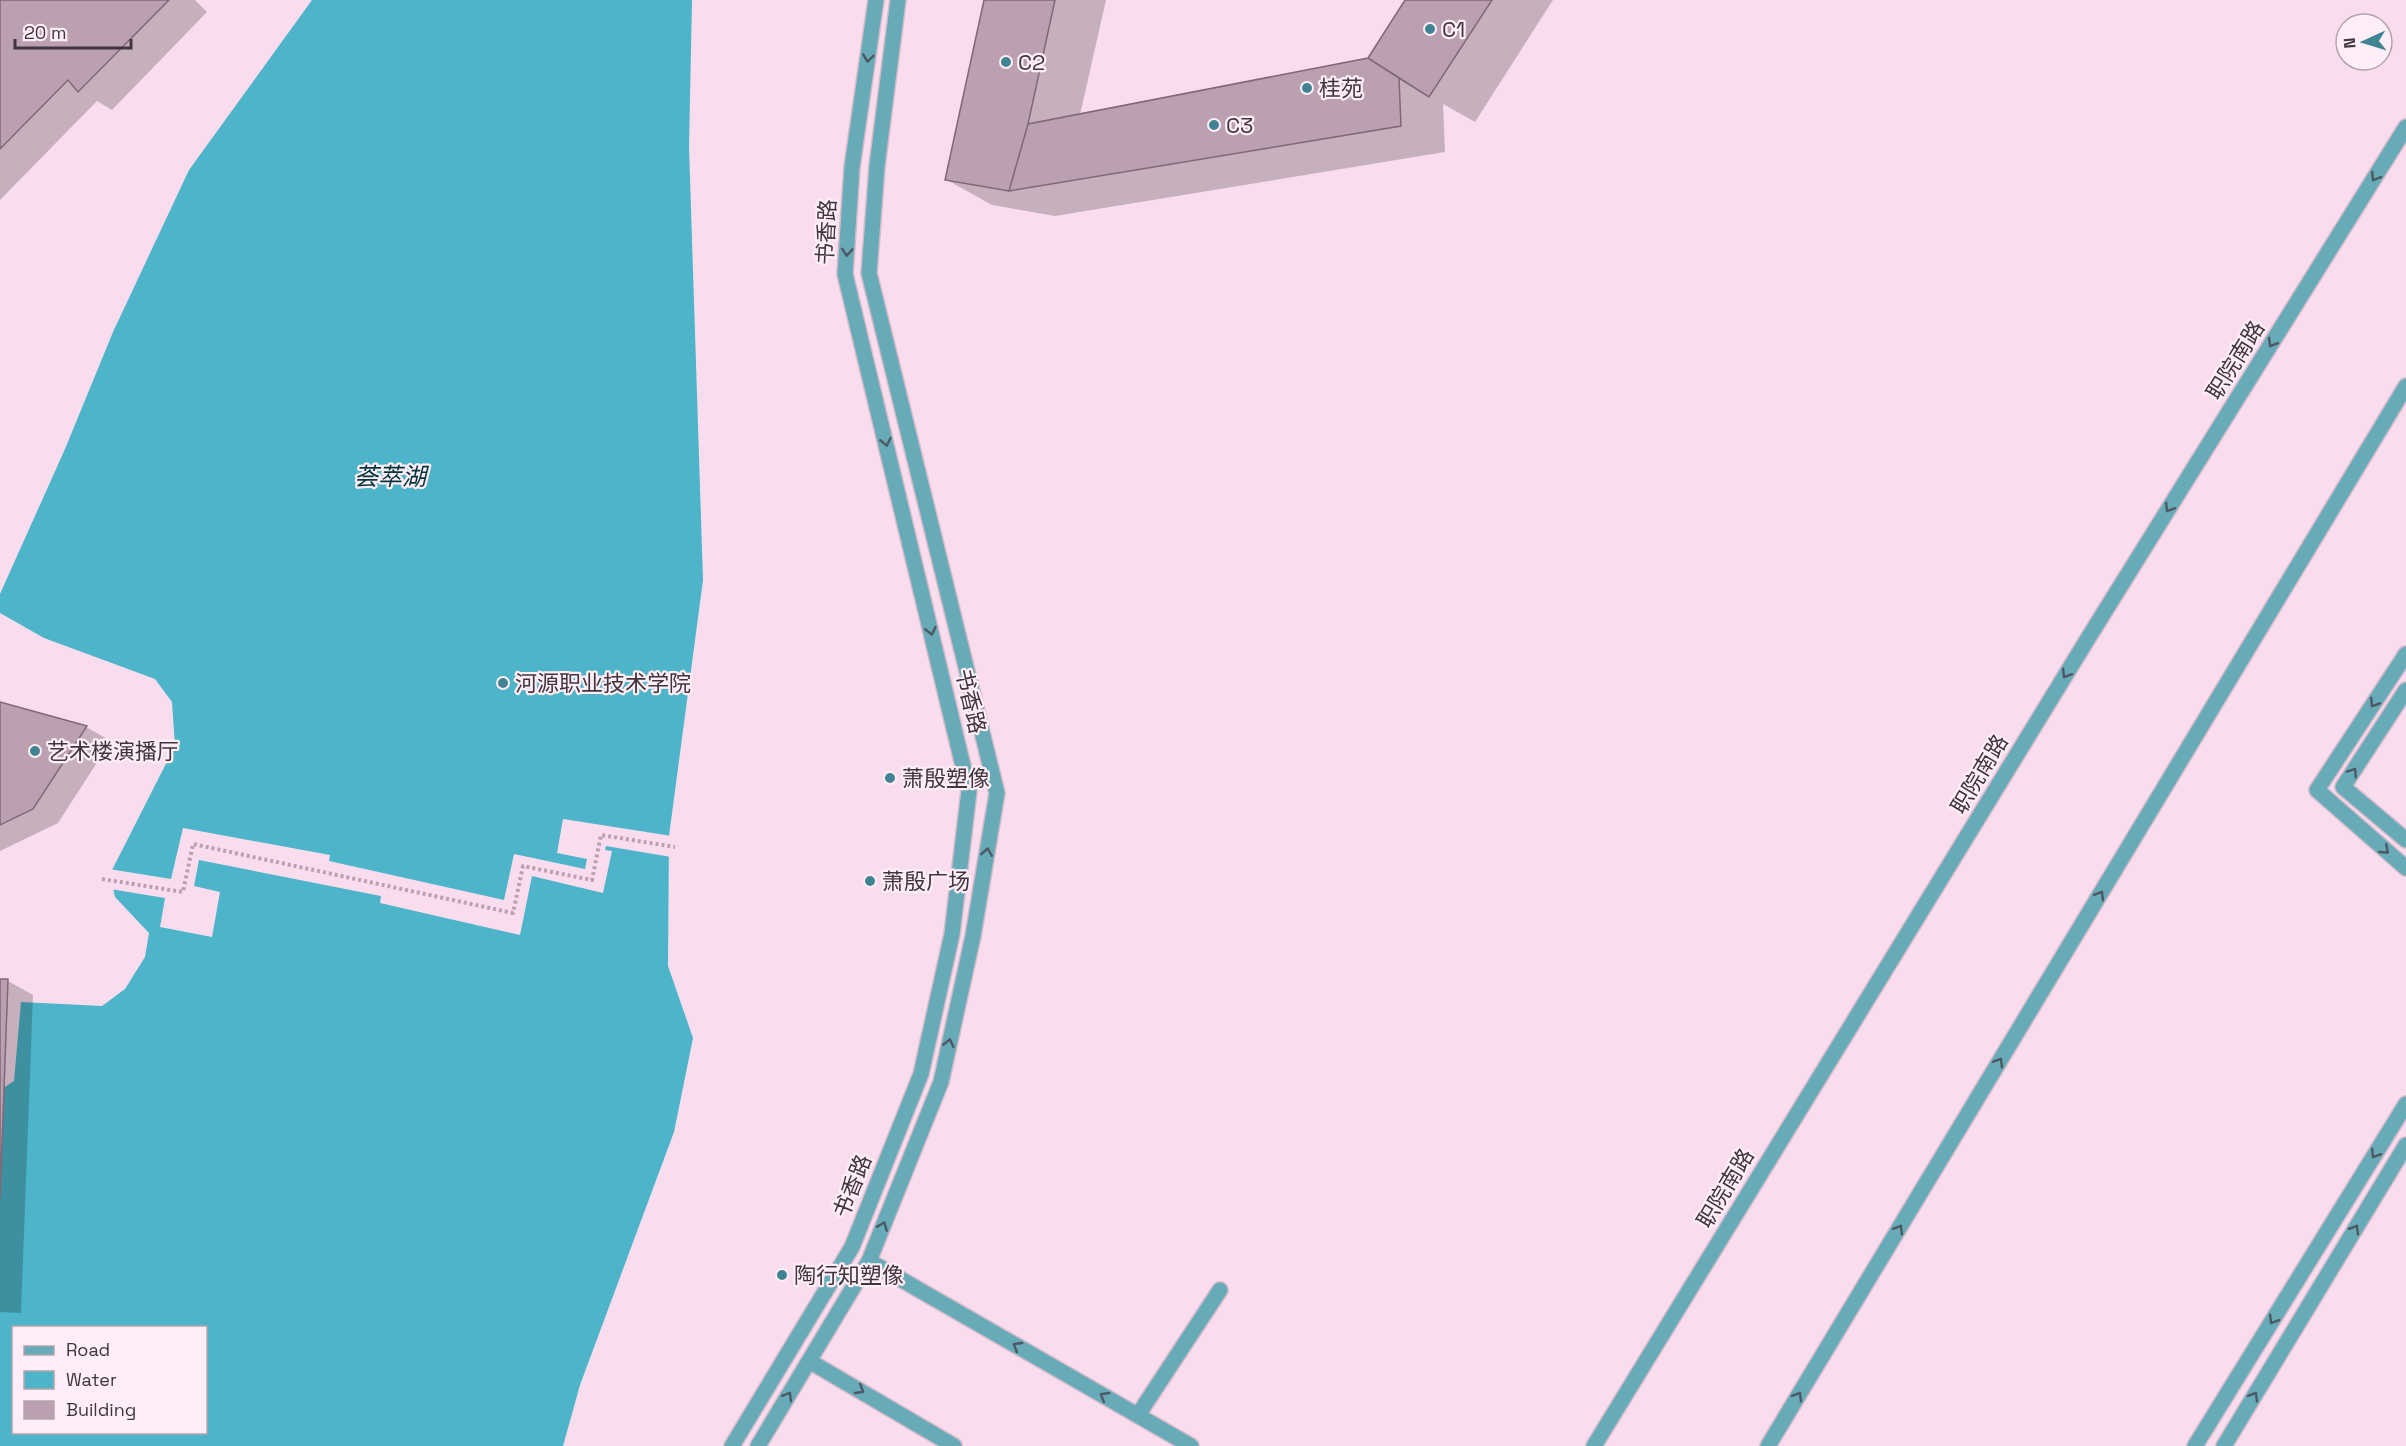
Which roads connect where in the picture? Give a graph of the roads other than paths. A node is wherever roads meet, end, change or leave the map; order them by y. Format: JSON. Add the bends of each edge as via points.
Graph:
{"nodes":[{"id":1,"x":876,"y":0,"type":"edge"},
{"id":2,"x":898,"y":0,"type":"edge"},
{"id":3,"x":2406,"y":127,"type":"edge"},
{"id":4,"x":2406,"y":386,"type":"edge"},
{"id":5,"x":2406,"y":654,"type":"edge"},
{"id":6,"x":2406,"y":690,"type":"edge"},
{"id":7,"x":2406,"y":840,"type":"edge"},
{"id":8,"x":2406,"y":868,"type":"edge"},
{"id":9,"x":2406,"y":1104,"type":"edge"},
{"id":10,"x":2406,"y":1145,"type":"edge"},
{"id":11,"x":869,"y":1261,"type":"junction"},
{"id":12,"x":1220,"y":1290,"type":"dead end"},
{"id":13,"x":809,"y":1360,"type":"junction"},
{"id":14,"x":1138,"y":1415,"type":"junction"},
{"id":15,"x":732,"y":1446,"type":"edge"},
{"id":16,"x":758,"y":1446,"type":"edge"},
{"id":17,"x":954,"y":1446,"type":"edge"},
{"id":18,"x":1191,"y":1446,"type":"edge"},
{"id":19,"x":1594,"y":1446,"type":"edge"},
{"id":20,"x":1768,"y":1446,"type":"edge"},
{"id":21,"x":2195,"y":1446,"type":"edge"},
{"id":22,"x":2224,"y":1446,"type":"edge"}],
"edges":[{"from":1,"to":15,"type":"street","name":"书香路","one_way":true,"via":[[852,167],[845,274],[969,791],[952,934],[921,1074],[852,1247]]},
{"from":11,"to":2,"type":"street","name":"书香路","one_way":true,"via":[[941,1082],[973,936],[997,793],[869,273],[877,166]]},
{"from":3,"to":19,"type":"street","name":"职院南路","one_way":true},
{"from":20,"to":4,"type":"street","one_way":true},
{"from":5,"to":8,"type":"street","one_way":true,"via":[[2317,790]]},
{"from":7,"to":6,"type":"street","one_way":true,"via":[[2343,787]]},
{"from":9,"to":21,"type":"street","one_way":true},
{"from":22,"to":10,"type":"street","one_way":true},
{"from":11,"to":13,"type":"street","name":"书香路"},
{"from":14,"to":11,"type":"street","one_way":true},
{"from":12,"to":14,"type":"street"},
{"from":16,"to":13,"type":"street","name":"书香路","one_way":true},
{"from":13,"to":17,"type":"street","one_way":true},
{"from":14,"to":18,"type":"street"}]}
